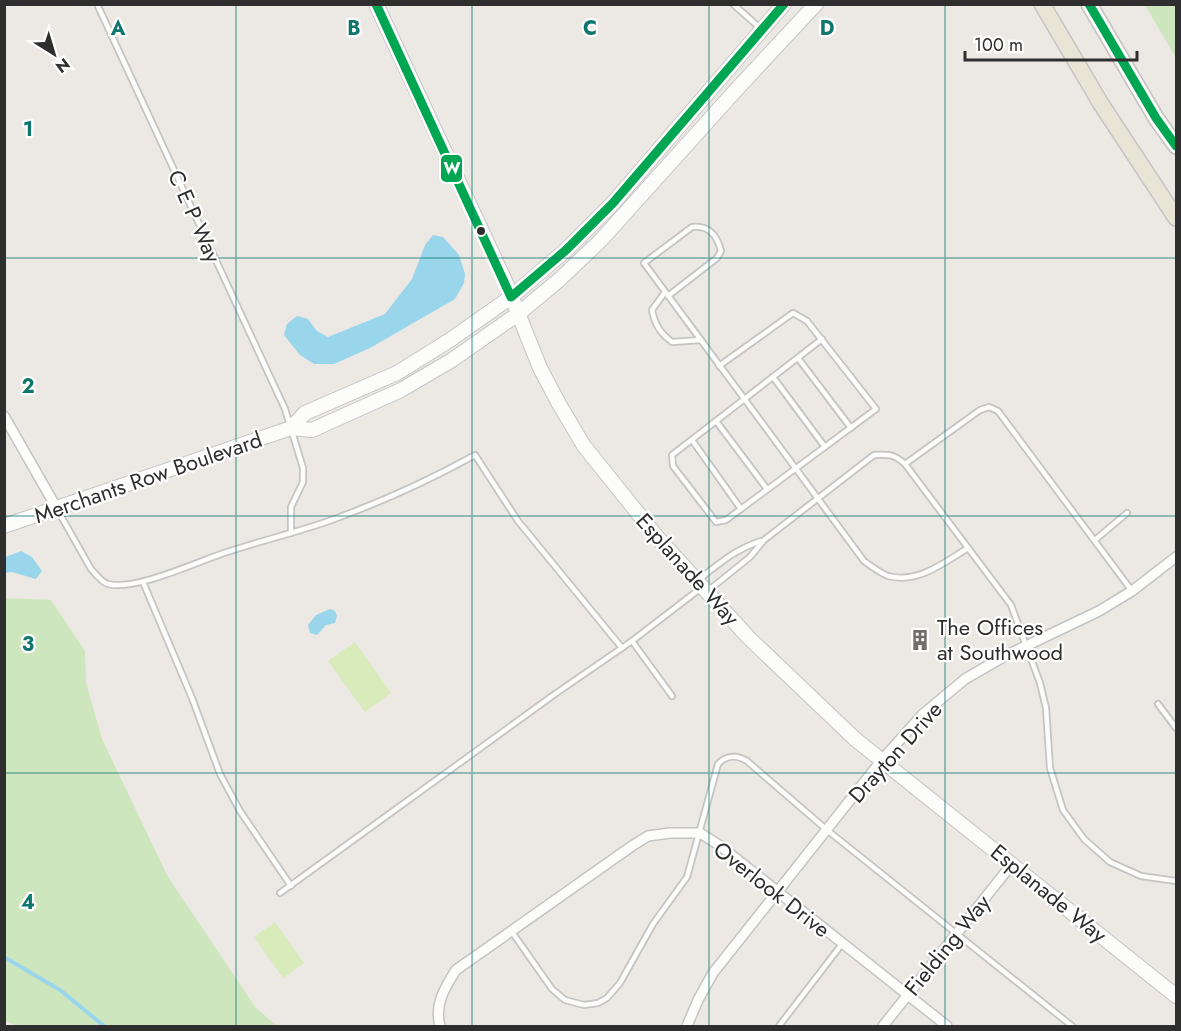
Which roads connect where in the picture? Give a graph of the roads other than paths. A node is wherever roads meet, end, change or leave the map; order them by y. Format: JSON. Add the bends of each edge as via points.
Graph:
{"nodes":[{"id":1,"x":98,"y":4,"type":"edge"},
{"id":2,"x":376,"y":4,"type":"edge"},
{"id":3,"x":733,"y":4,"type":"edge"},
{"id":4,"x":784,"y":4,"type":"edge"},
{"id":5,"x":816,"y":4,"type":"edge"},
{"id":6,"x":1042,"y":4,"type":"edge"},
{"id":7,"x":1089,"y":4,"type":"edge"},
{"id":8,"x":763,"y":30,"type":"junction"},
{"id":9,"x":779,"y":44,"type":"junction"},
{"id":10,"x":1176,"y":146,"type":"edge"},
{"id":11,"x":1176,"y":218,"type":"edge"},
{"id":12,"x":666,"y":294,"type":"junction"},
{"id":13,"x":511,"y":297,"type":"junction"},
{"id":14,"x":518,"y":314,"type":"junction"},
{"id":15,"x":822,"y":339,"type":"junction"},
{"id":16,"x":700,"y":340,"type":"junction"},
{"id":17,"x":798,"y":358,"type":"junction"},
{"id":18,"x":719,"y":366,"type":"junction"},
{"id":19,"x":773,"y":377,"type":"junction"},
{"id":20,"x":744,"y":399,"type":"junction"},
{"id":21,"x":4,"y":416,"type":"edge"},
{"id":22,"x":717,"y":420,"type":"junction"},
{"id":23,"x":291,"y":428,"type":"junction"},
{"id":24,"x":850,"y":428,"type":"junction"},
{"id":25,"x":692,"y":440,"type":"junction"},
{"id":26,"x":825,"y":447,"type":"junction"},
{"id":27,"x":905,"y":464,"type":"junction"},
{"id":28,"x":796,"y":469,"type":"junction"},
{"id":29,"x":767,"y":489,"type":"junction"},
{"id":30,"x":817,"y":498,"type":"junction"},
{"id":31,"x":56,"y":507,"type":"junction"},
{"id":32,"x":741,"y":509,"type":"junction"},
{"id":33,"x":1127,"y":513,"type":"dead end"},
{"id":34,"x":4,"y":526,"type":"edge"},
{"id":35,"x":291,"y":533,"type":"junction"},
{"id":36,"x":764,"y":540,"type":"junction"},
{"id":37,"x":1095,"y":540,"type":"junction"},
{"id":38,"x":968,"y":548,"type":"junction"},
{"id":39,"x":1176,"y":557,"type":"edge"},
{"id":40,"x":143,"y":582,"type":"junction"},
{"id":41,"x":703,"y":586,"type":"junction"},
{"id":42,"x":1132,"y":591,"type":"junction"},
{"id":43,"x":632,"y":641,"type":"junction"},
{"id":44,"x":1027,"y":647,"type":"junction"},
{"id":45,"x":622,"y":648,"type":"junction"},
{"id":46,"x":672,"y":696,"type":"dead end"},
{"id":47,"x":1158,"y":704,"type":"dead end"},
{"id":48,"x":1176,"y":729,"type":"edge"},
{"id":49,"x":881,"y":761,"type":"junction"},
{"id":50,"x":827,"y":830,"type":"junction"},
{"id":51,"x":700,"y":833,"type":"junction"},
{"id":52,"x":1012,"y":864,"type":"junction"},
{"id":53,"x":1176,"y":881,"type":"edge"},
{"id":54,"x":291,"y":886,"type":"junction"},
{"id":55,"x":777,"y":892,"type":"junction"},
{"id":56,"x":280,"y":893,"type":"dead end"},
{"id":57,"x":512,"y":932,"type":"junction"},
{"id":58,"x":957,"y":933,"type":"junction"},
{"id":59,"x":842,"y":944,"type":"junction"},
{"id":60,"x":907,"y":995,"type":"junction"},
{"id":61,"x":1176,"y":996,"type":"edge"},
{"id":62,"x":440,"y":1026,"type":"edge"},
{"id":63,"x":687,"y":1026,"type":"edge"},
{"id":64,"x":779,"y":1026,"type":"edge"},
{"id":65,"x":883,"y":1026,"type":"edge"},
{"id":66,"x":947,"y":1026,"type":"edge"},
{"id":67,"x":1072,"y":1026,"type":"edge"}],
"edges":[{"from":1,"to":23,"type":"lane","name":"C E P Way"},
{"from":2,"to":13,"type":"street","name":"Esplanade Way"},
{"from":3,"to":8,"type":"lane"},
{"from":4,"to":8,"type":"street","name":"Merchants Row Boulevard"},
{"from":5,"to":9,"type":"street","name":"Merchants Row Boulevard"},
{"from":6,"to":11,"type":"main road","via":[[1101,104]]},
{"from":7,"to":10,"type":"main road"},
{"from":8,"to":9,"type":"street"},
{"from":8,"to":13,"type":"street","name":"Merchants Row Boulevard","via":[[613,203]]},
{"from":9,"to":14,"type":"street","name":"Merchants Row Boulevard","via":[[602,240]]},
{"from":12,"to":12,"type":"lane","via":[[717,258],[721,251],[719,243],[708,228],[692,227],[644,263]]},
{"from":12,"to":16,"type":"lane"},
{"from":12,"to":16,"type":"lane","via":[[652,310],[661,332],[672,342]]},
{"from":13,"to":14,"type":"street","name":"Esplanade Way"},
{"from":13,"to":23,"type":"street","name":"Merchants Row Boulevard","via":[[397,373],[305,413]]},
{"from":14,"to":23,"type":"street","name":"Merchants Row Boulevard","via":[[461,355],[401,390],[312,430]]},
{"from":14,"to":41,"type":"street","name":"Esplanade Way","via":[[540,368],[584,446],[657,537]]},
{"from":15,"to":17,"type":"lane"},
{"from":15,"to":18,"type":"lane","via":[[807,321],[793,314]]},
{"from":15,"to":24,"type":"lane","via":[[876,409]]},
{"from":16,"to":18,"type":"lane"},
{"from":17,"to":19,"type":"lane"},
{"from":17,"to":24,"type":"lane"},
{"from":18,"to":20,"type":"lane"},
{"from":19,"to":20,"type":"lane"},
{"from":19,"to":26,"type":"lane"},
{"from":20,"to":22,"type":"lane"},
{"from":20,"to":28,"type":"lane"},
{"from":21,"to":31,"type":"street"},
{"from":22,"to":25,"type":"lane"},
{"from":22,"to":29,"type":"lane"},
{"from":23,"to":31,"type":"street","name":"Merchants Row Boulevard"},
{"from":23,"to":35,"type":"lane","name":"C E P Way","via":[[303,468],[303,482],[291,507]]},
{"from":24,"to":26,"type":"lane"},
{"from":25,"to":32,"type":"lane"},
{"from":25,"to":32,"type":"lane","via":[[672,455],[673,466],[716,522]]},
{"from":26,"to":28,"type":"lane"},
{"from":27,"to":30,"type":"lane","via":[[890,454],[874,455]]},
{"from":27,"to":37,"type":"lane","via":[[989,407],[998,411]]},
{"from":27,"to":38,"type":"lane"},
{"from":28,"to":29,"type":"lane"},
{"from":28,"to":30,"type":"lane"},
{"from":29,"to":32,"type":"lane"},
{"from":30,"to":36,"type":"lane"},
{"from":30,"to":38,"type":"lane","via":[[864,561],[888,576],[926,573]]},
{"from":31,"to":34,"type":"street","name":"Merchants Row Boulevard"},
{"from":31,"to":40,"type":"lane","via":[[98,578],[107,584]]},
{"from":33,"to":37,"type":"lane"},
{"from":35,"to":40,"type":"lane"},
{"from":35,"to":45,"type":"lane","via":[[379,501],[476,455],[518,521]]},
{"from":36,"to":41,"type":"lane","via":[[750,557]]},
{"from":36,"to":41,"type":"lane","via":[[726,557]]},
{"from":37,"to":42,"type":"lane"},
{"from":38,"to":44,"type":"lane","via":[[1011,605]]},
{"from":39,"to":42,"type":"street","name":"Drayton Drive"},
{"from":40,"to":54,"type":"lane","via":[[220,774]]},
{"from":41,"to":43,"type":"lane"},
{"from":41,"to":49,"type":"street","name":"Esplanade Way","via":[[786,675]]},
{"from":42,"to":44,"type":"street","name":"Drayton Drive"},
{"from":43,"to":45,"type":"lane"},
{"from":43,"to":46,"type":"lane"},
{"from":44,"to":49,"type":"street","name":"Drayton Drive","via":[[965,679],[922,715]]},
{"from":44,"to":53,"type":"lane","via":[[1046,708],[1050,768],[1063,810],[1084,839],[1110,862],[1141,876]]},
{"from":45,"to":54,"type":"lane"},
{"from":47,"to":48,"type":"lane"},
{"from":49,"to":50,"type":"street","name":"Drayton Drive"},
{"from":49,"to":52,"type":"street","name":"Esplanade Way"},
{"from":50,"to":51,"type":"lane","via":[[747,761],[727,757],[718,764]]},
{"from":50,"to":55,"type":"street","name":"Drayton Drive"},
{"from":50,"to":58,"type":"lane"},
{"from":51,"to":55,"type":"street","name":"Overlook Drive"},
{"from":51,"to":57,"type":"street","name":"Overlook Drive","via":[[648,837]]},
{"from":51,"to":57,"type":"lane","via":[[687,877],[650,929],[615,990],[603,1001],[584,1005],[565,1000]]},
{"from":52,"to":58,"type":"street","name":"Fielding Way"},
{"from":52,"to":61,"type":"street","name":"Esplanade Way"},
{"from":54,"to":56,"type":"lane"},
{"from":55,"to":59,"type":"street","name":"Overlook Drive"},
{"from":55,"to":63,"type":"street","name":"Drayton Drive","via":[[713,973]]},
{"from":57,"to":62,"type":"street","name":"Overlook Drive","via":[[456,970],[440,998]]},
{"from":58,"to":60,"type":"street","name":"Fielding Way"},
{"from":58,"to":67,"type":"lane"},
{"from":59,"to":60,"type":"street","name":"Overlook Drive"},
{"from":59,"to":64,"type":"lane"},
{"from":60,"to":65,"type":"street","name":"Fielding Way"},
{"from":60,"to":66,"type":"street","name":"Overlook Drive"}]}
